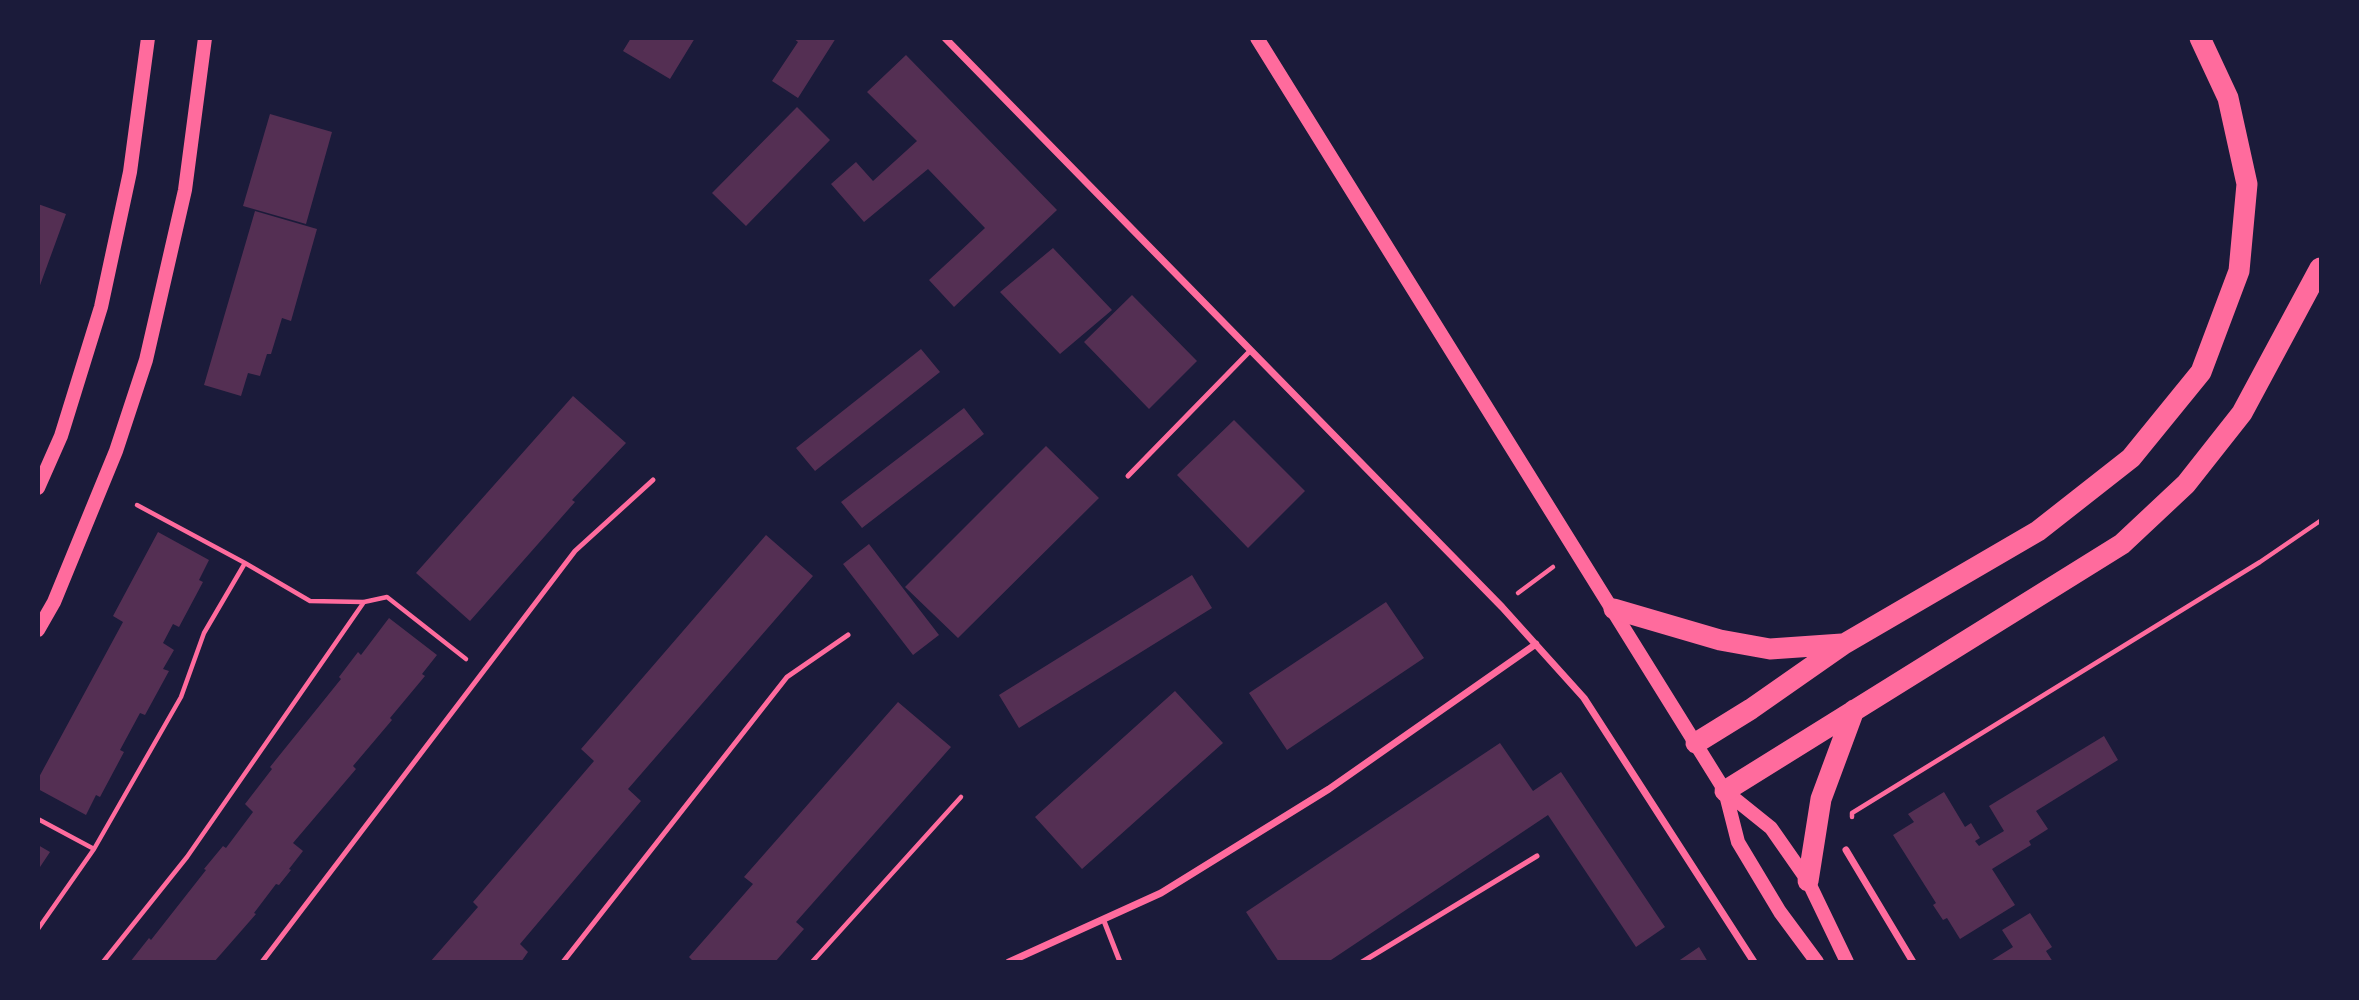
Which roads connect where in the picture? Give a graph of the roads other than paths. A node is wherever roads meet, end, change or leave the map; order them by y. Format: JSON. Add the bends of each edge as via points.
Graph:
{"nodes":[{"id":1,"x":148,"y":38,"type":"edge"},
{"id":2,"x":205,"y":38,"type":"edge"},
{"id":3,"x":945,"y":38,"type":"edge"},
{"id":4,"x":1257,"y":38,"type":"edge"},
{"id":5,"x":2200,"y":38,"type":"edge"},
{"id":6,"x":2320,"y":268,"type":"edge"},
{"id":7,"x":1249,"y":352,"type":"junction"},
{"id":8,"x":1128,"y":476,"type":"dead end"},
{"id":9,"x":653,"y":480,"type":"dead end"},
{"id":10,"x":38,"y":488,"type":"edge"},
{"id":11,"x":1614,"y":609,"type":"junction"},
{"id":12,"x":38,"y":630,"type":"edge"},
{"id":13,"x":848,"y":635,"type":"dead end"},
{"id":14,"x":1536,"y":644,"type":"junction"},
{"id":15,"x":1844,"y":644,"type":"junction"},
{"id":16,"x":1854,"y":710,"type":"junction"},
{"id":17,"x":1696,"y":743,"type":"junction"},
{"id":18,"x":1725,"y":791,"type":"junction"},
{"id":19,"x":1846,"y":850,"type":"dead end"},
{"id":20,"x":1537,"y":856,"type":"dead end"},
{"id":21,"x":1808,"y":881,"type":"junction"},
{"id":22,"x":1104,"y":921,"type":"junction"},
{"id":23,"x":262,"y":961,"type":"edge"},
{"id":24,"x":563,"y":961,"type":"edge"},
{"id":25,"x":1009,"y":961,"type":"edge"},
{"id":26,"x":1120,"y":961,"type":"edge"},
{"id":27,"x":1362,"y":961,"type":"edge"},
{"id":28,"x":1754,"y":961,"type":"edge"},
{"id":29,"x":1817,"y":961,"type":"edge"},
{"id":30,"x":1847,"y":961,"type":"edge"},
{"id":31,"x":1913,"y":961,"type":"edge"}],
"edges":[{"from":1,"to":10,"type":"main road","via":[[130,172],[101,307],[61,436]]},
{"from":2,"to":12,"type":"main road","via":[[185,190],[146,360],[116,451]]},
{"from":3,"to":7,"type":"street"},
{"from":4,"to":11,"type":"main road"},
{"from":5,"to":15,"type":"highway","via":[[2228,98],[2247,184],[2239,271],[2201,372],[2131,458],[2038,531]]},
{"from":6,"to":16,"type":"highway","via":[[2242,413],[2186,484],[2122,544]]},
{"from":7,"to":8,"type":"lane"},
{"from":7,"to":14,"type":"street"},
{"from":9,"to":23,"type":"lane","via":[[575,551]]},
{"from":11,"to":15,"type":"highway","via":[[1720,640],[1770,649]]},
{"from":11,"to":17,"type":"main road"},
{"from":13,"to":24,"type":"lane","via":[[787,677]]},
{"from":14,"to":22,"type":"street","via":[[1329,789],[1161,893]]},
{"from":14,"to":28,"type":"street","via":[[1584,698]]},
{"from":15,"to":17,"type":"highway"},
{"from":16,"to":18,"type":"highway"},
{"from":16,"to":21,"type":"highway","via":[[1821,799]]},
{"from":17,"to":18,"type":"main road"},
{"from":18,"to":21,"type":"main road","via":[[1771,828]]},
{"from":18,"to":29,"type":"main road","via":[[1738,842],[1780,912]]},
{"from":19,"to":31,"type":"street"},
{"from":20,"to":27,"type":"lane"},
{"from":21,"to":30,"type":"main road"},
{"from":22,"to":25,"type":"street"},
{"from":22,"to":26,"type":"lane"}]}
